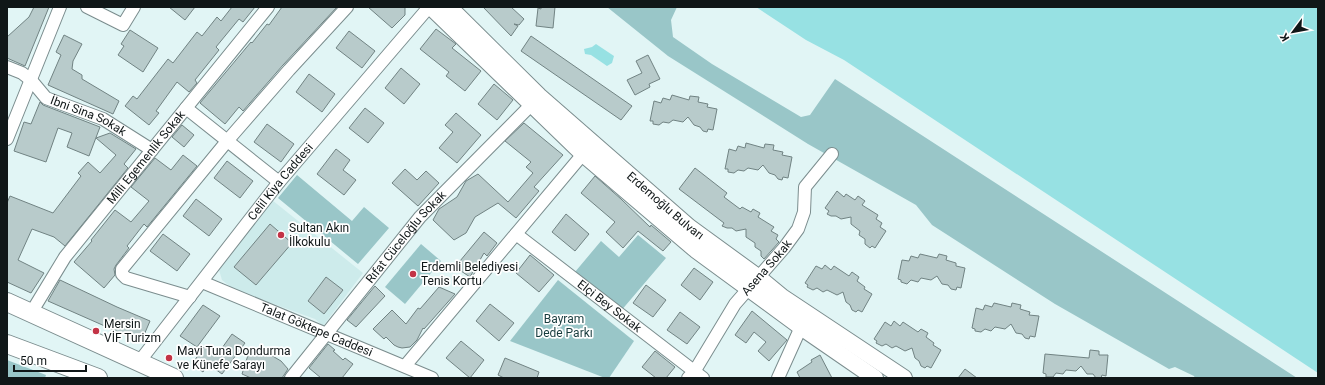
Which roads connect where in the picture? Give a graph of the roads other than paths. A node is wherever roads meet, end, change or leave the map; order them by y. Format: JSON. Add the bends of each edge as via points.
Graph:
{"nodes":[{"id":1,"x":60,"y":7,"type":"edge"},
{"id":2,"x":87,"y":7,"type":"edge"},
{"id":3,"x":134,"y":7,"type":"edge"},
{"id":4,"x":268,"y":7,"type":"edge"},
{"id":5,"x":347,"y":7,"type":"edge"},
{"id":6,"x":430,"y":7,"type":"edge"},
{"id":7,"x":450,"y":7,"type":"edge"},
{"id":8,"x":7,"y":67,"type":"edge"},
{"id":9,"x":31,"y":80,"type":"junction"},
{"id":10,"x":532,"y":104,"type":"junction"},
{"id":11,"x":186,"y":108,"type":"junction"},
{"id":12,"x":7,"y":139,"type":"edge"},
{"id":13,"x":228,"y":140,"type":"junction"},
{"id":14,"x":152,"y":150,"type":"junction"},
{"id":15,"x":583,"y":154,"type":"junction"},
{"id":16,"x":832,"y":154,"type":"dead end"},
{"id":17,"x":279,"y":182,"type":"junction"},
{"id":18,"x":516,"y":234,"type":"junction"},
{"id":19,"x":202,"y":282,"type":"junction"},
{"id":20,"x":753,"y":283,"type":"junction"},
{"id":21,"x":190,"y":297,"type":"junction"},
{"id":22,"x":7,"y":302,"type":"edge"},
{"id":23,"x":31,"y":313,"type":"junction"},
{"id":24,"x":801,"y":327,"type":"junction"},
{"id":25,"x":327,"y":333,"type":"junction"},
{"id":26,"x":7,"y":344,"type":"edge"},
{"id":27,"x":139,"y":362,"type":"junction"},
{"id":28,"x":405,"y":366,"type":"junction"},
{"id":29,"x":78,"y":374,"type":"edge"},
{"id":30,"x":695,"y":376,"type":"edge"},
{"id":31,"x":98,"y":378,"type":"edge"},
{"id":32,"x":174,"y":378,"type":"edge"},
{"id":33,"x":291,"y":378,"type":"edge"},
{"id":34,"x":432,"y":378,"type":"edge"},
{"id":35,"x":778,"y":378,"type":"edge"},
{"id":36,"x":875,"y":378,"type":"edge"},
{"id":37,"x":904,"y":378,"type":"edge"}],
"edges":[{"from":1,"to":9,"type":"street"},
{"from":2,"to":3,"type":"street","via":[[123,25]]},
{"from":4,"to":11,"type":"street","name":"Milli Egemenlik Sokak"},
{"from":5,"to":13,"type":"street"},
{"from":6,"to":10,"type":"main road","name":"Erdemoğlu Bulvarı"},
{"from":6,"to":17,"type":"street","name":"Celil Kiya Caddesi"},
{"from":7,"to":20,"type":"main road","name":"Erdemoğlu Bulvarı","via":[[544,101]]},
{"from":8,"to":9,"type":"street","name":"İbni Sina Sokak"},
{"from":9,"to":12,"type":"street"},
{"from":9,"to":14,"type":"street","name":"İbni Sina Sokak","via":[[46,98],[103,119]]},
{"from":10,"to":15,"type":"main road","name":"Erdemoğlu Bulvarı"},
{"from":10,"to":25,"type":"street","name":"Rıfat Cüceloğlu Sokak","via":[[420,217]]},
{"from":11,"to":13,"type":"street"},
{"from":11,"to":14,"type":"street","name":"Milli Egemenlik Sokak"},
{"from":13,"to":17,"type":"street"},
{"from":13,"to":21,"type":"street","via":[[122,269],[122,274],[126,278]]},
{"from":14,"to":23,"type":"street","name":"Milli Egemenlik Sokak","via":[[65,257]]},
{"from":15,"to":18,"type":"street"},
{"from":15,"to":20,"type":"main road","name":"Erdemoğlu Bulvarı","via":[[696,250]]},
{"from":16,"to":20,"type":"street","name":"Asena Sokak","via":[[805,187],[804,212],[798,229]]},
{"from":17,"to":19,"type":"street","name":"Celil Kiya Caddesi"},
{"from":18,"to":28,"type":"street"},
{"from":18,"to":30,"type":"street","name":"Elçi Bey Sokak"},
{"from":19,"to":21,"type":"street","name":"Celil Kiya Caddesi"},
{"from":19,"to":25,"type":"street","name":"Talat Göktepe Caddesi"},
{"from":20,"to":24,"type":"main road","name":"Erdemoğlu Bulvarı"},
{"from":20,"to":30,"type":"street","name":"Asena Sokak","via":[[735,304]]},
{"from":20,"to":37,"type":"main road","name":"Erdemoğlu Bulvarı","via":[[782,297]]},
{"from":21,"to":27,"type":"street","name":"Celil Kiya Caddesi"},
{"from":22,"to":23,"type":"highway"},
{"from":23,"to":27,"type":"highway"},
{"from":24,"to":35,"type":"street"},
{"from":24,"to":36,"type":"main road","name":"Erdemoğlu Bulvarı"},
{"from":25,"to":28,"type":"street","name":"Talat Göktepe Caddesi"},
{"from":25,"to":33,"type":"street","name":"Rıfat Cüceloğlu Sokak"},
{"from":26,"to":29,"type":"highway"},
{"from":27,"to":32,"type":"highway"},
{"from":28,"to":34,"type":"street","name":"Talat Göktepe Caddesi"},
{"from":29,"to":31,"type":"highway"}]}
